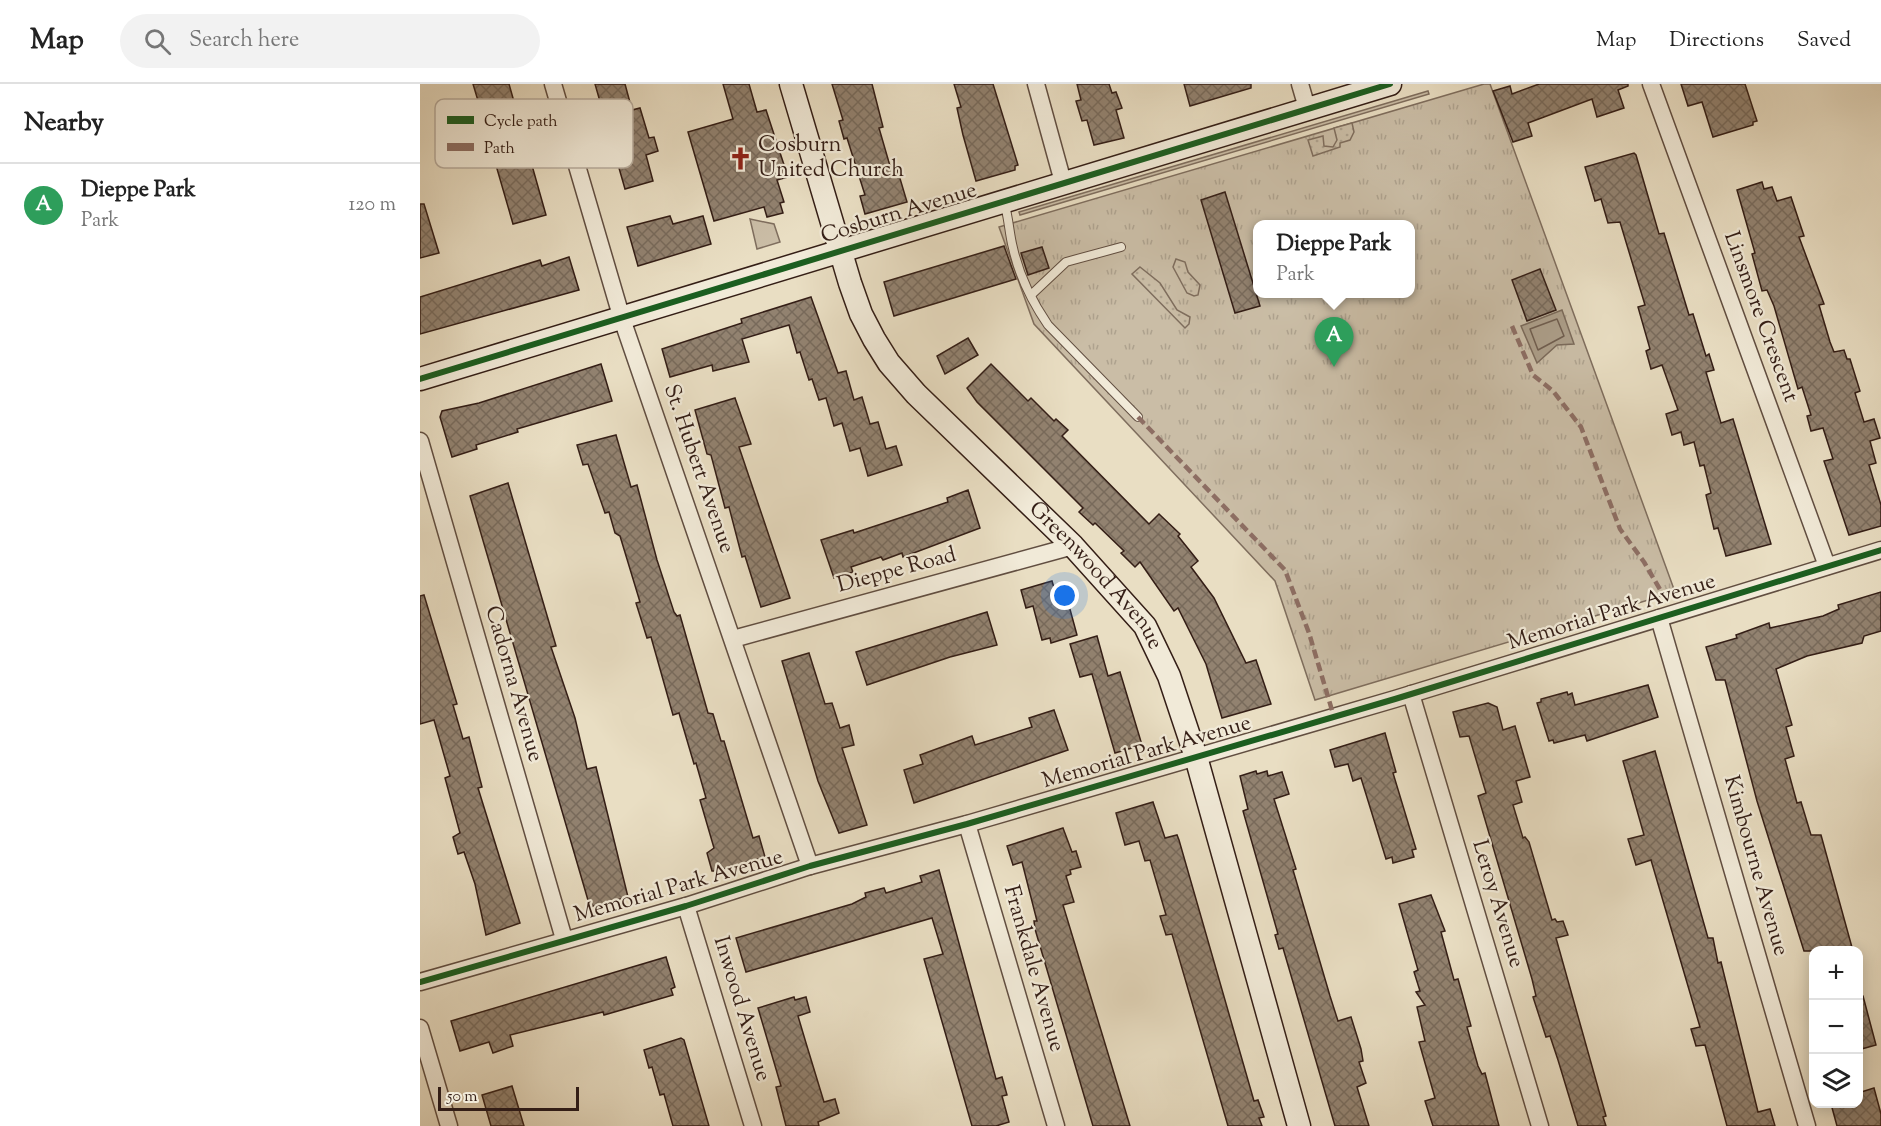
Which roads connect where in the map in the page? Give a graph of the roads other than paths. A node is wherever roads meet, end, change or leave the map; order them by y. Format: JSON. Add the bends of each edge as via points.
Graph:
{"nodes":[{"id":1,"x":553,"y":84,"type":"edge"},
{"id":2,"x":791,"y":84,"type":"edge"},
{"id":3,"x":1036,"y":84,"type":"edge"},
{"id":4,"x":1300,"y":84,"type":"edge"},
{"id":5,"x":1390,"y":84,"type":"edge"},
{"id":6,"x":1652,"y":84,"type":"edge"},
{"id":7,"x":557,"y":99,"type":"edge"},
{"id":8,"x":1307,"y":108,"type":"junction"},
{"id":9,"x":578,"y":168,"type":"edge"},
{"id":10,"x":1064,"y":182,"type":"junction"},
{"id":11,"x":1003,"y":201,"type":"junction"},
{"id":12,"x":1122,"y":247,"type":"dead end"},
{"id":13,"x":840,"y":251,"type":"junction"},
{"id":14,"x":1031,"y":295,"type":"junction"},
{"id":15,"x":622,"y":319,"type":"junction"},
{"id":16,"x":420,"y":379,"type":"edge"},
{"id":17,"x":1138,"y":417,"type":"dead end"},
{"id":18,"x":420,"y":441,"type":"edge"},
{"id":19,"x":1073,"y":546,"type":"junction"},
{"id":20,"x":1881,"y":550,"type":"edge"},
{"id":21,"x":1827,"y":566,"type":"junction"},
{"id":22,"x":1659,"y":618,"type":"junction"},
{"id":23,"x":733,"y":639,"type":"junction"},
{"id":24,"x":1412,"y":694,"type":"junction"},
{"id":25,"x":1196,"y":757,"type":"junction"},
{"id":26,"x":967,"y":825,"type":"junction"},
{"id":27,"x":810,"y":866,"type":"junction"},
{"id":28,"x":686,"y":906,"type":"junction"},
{"id":29,"x":564,"y":939,"type":"junction"},
{"id":30,"x":420,"y":982,"type":"edge"},
{"id":31,"x":420,"y":1028,"type":"edge"},
{"id":32,"x":449,"y":1126,"type":"edge"},
{"id":33,"x":753,"y":1126,"type":"edge"},
{"id":34,"x":1056,"y":1126,"type":"edge"},
{"id":35,"x":1299,"y":1126,"type":"edge"},
{"id":36,"x":1540,"y":1126,"type":"edge"},
{"id":37,"x":1807,"y":1126,"type":"edge"}],
"edges":[{"from":1,"to":7,"type":"street","name":"St. Hubert Avenue"},
{"from":2,"to":13,"type":"street","name":"Greenwood Avenue"},
{"from":3,"to":10,"type":"street"},
{"from":4,"to":8,"type":"street"},
{"from":5,"to":8,"type":"street","name":"Cosburn Avenue"},
{"from":6,"to":21,"type":"street","name":"Linsmore Crescent"},
{"from":8,"to":10,"type":"street","name":"Cosburn Avenue"},
{"from":9,"to":15,"type":"street","name":"St. Hubert Avenue"},
{"from":10,"to":11,"type":"street","name":"Cosburn Avenue"},
{"from":11,"to":13,"type":"street","name":"Cosburn Avenue"},
{"from":11,"to":14,"type":"lane","via":[[1013,248]]},
{"from":12,"to":14,"type":"lane","via":[[1066,262]]},
{"from":13,"to":15,"type":"street","name":"Cosburn Avenue"},
{"from":13,"to":19,"type":"street","name":"Greenwood Avenue","via":[[861,314],[889,363],[946,425]]},
{"from":14,"to":17,"type":"lane","via":[[1048,325]]},
{"from":15,"to":16,"type":"street","name":"Cosburn Avenue"},
{"from":15,"to":23,"type":"street","name":"St. Hubert Avenue"},
{"from":18,"to":29,"type":"street","name":"Cadorna Avenue"},
{"from":19,"to":23,"type":"street","name":"Dieppe Road"},
{"from":19,"to":25,"type":"street","name":"Greenwood Avenue","via":[[1145,626],[1168,676]]},
{"from":20,"to":21,"type":"street","name":"Memorial Park Avenue"},
{"from":21,"to":22,"type":"street","name":"Memorial Park Avenue"},
{"from":22,"to":24,"type":"street","name":"Memorial Park Avenue"},
{"from":22,"to":37,"type":"street","name":"Kimbourne Avenue"},
{"from":23,"to":27,"type":"street","name":"St. Hubert Avenue"},
{"from":24,"to":25,"type":"street","name":"Memorial Park Avenue"},
{"from":24,"to":36,"type":"street","name":"Leroy Avenue"},
{"from":25,"to":26,"type":"street","name":"Memorial Park Avenue"},
{"from":25,"to":35,"type":"street","name":"Greenwood Avenue"},
{"from":26,"to":27,"type":"street","name":"Memorial Park Avenue"},
{"from":26,"to":34,"type":"street","name":"Frankdale Avenue"},
{"from":27,"to":28,"type":"street","name":"Memorial Park Avenue"},
{"from":28,"to":29,"type":"street","name":"Memorial Park Avenue"},
{"from":28,"to":33,"type":"street","name":"Inwood Avenue"},
{"from":29,"to":30,"type":"street","name":"Memorial Park Avenue"},
{"from":31,"to":32,"type":"street"}]}
